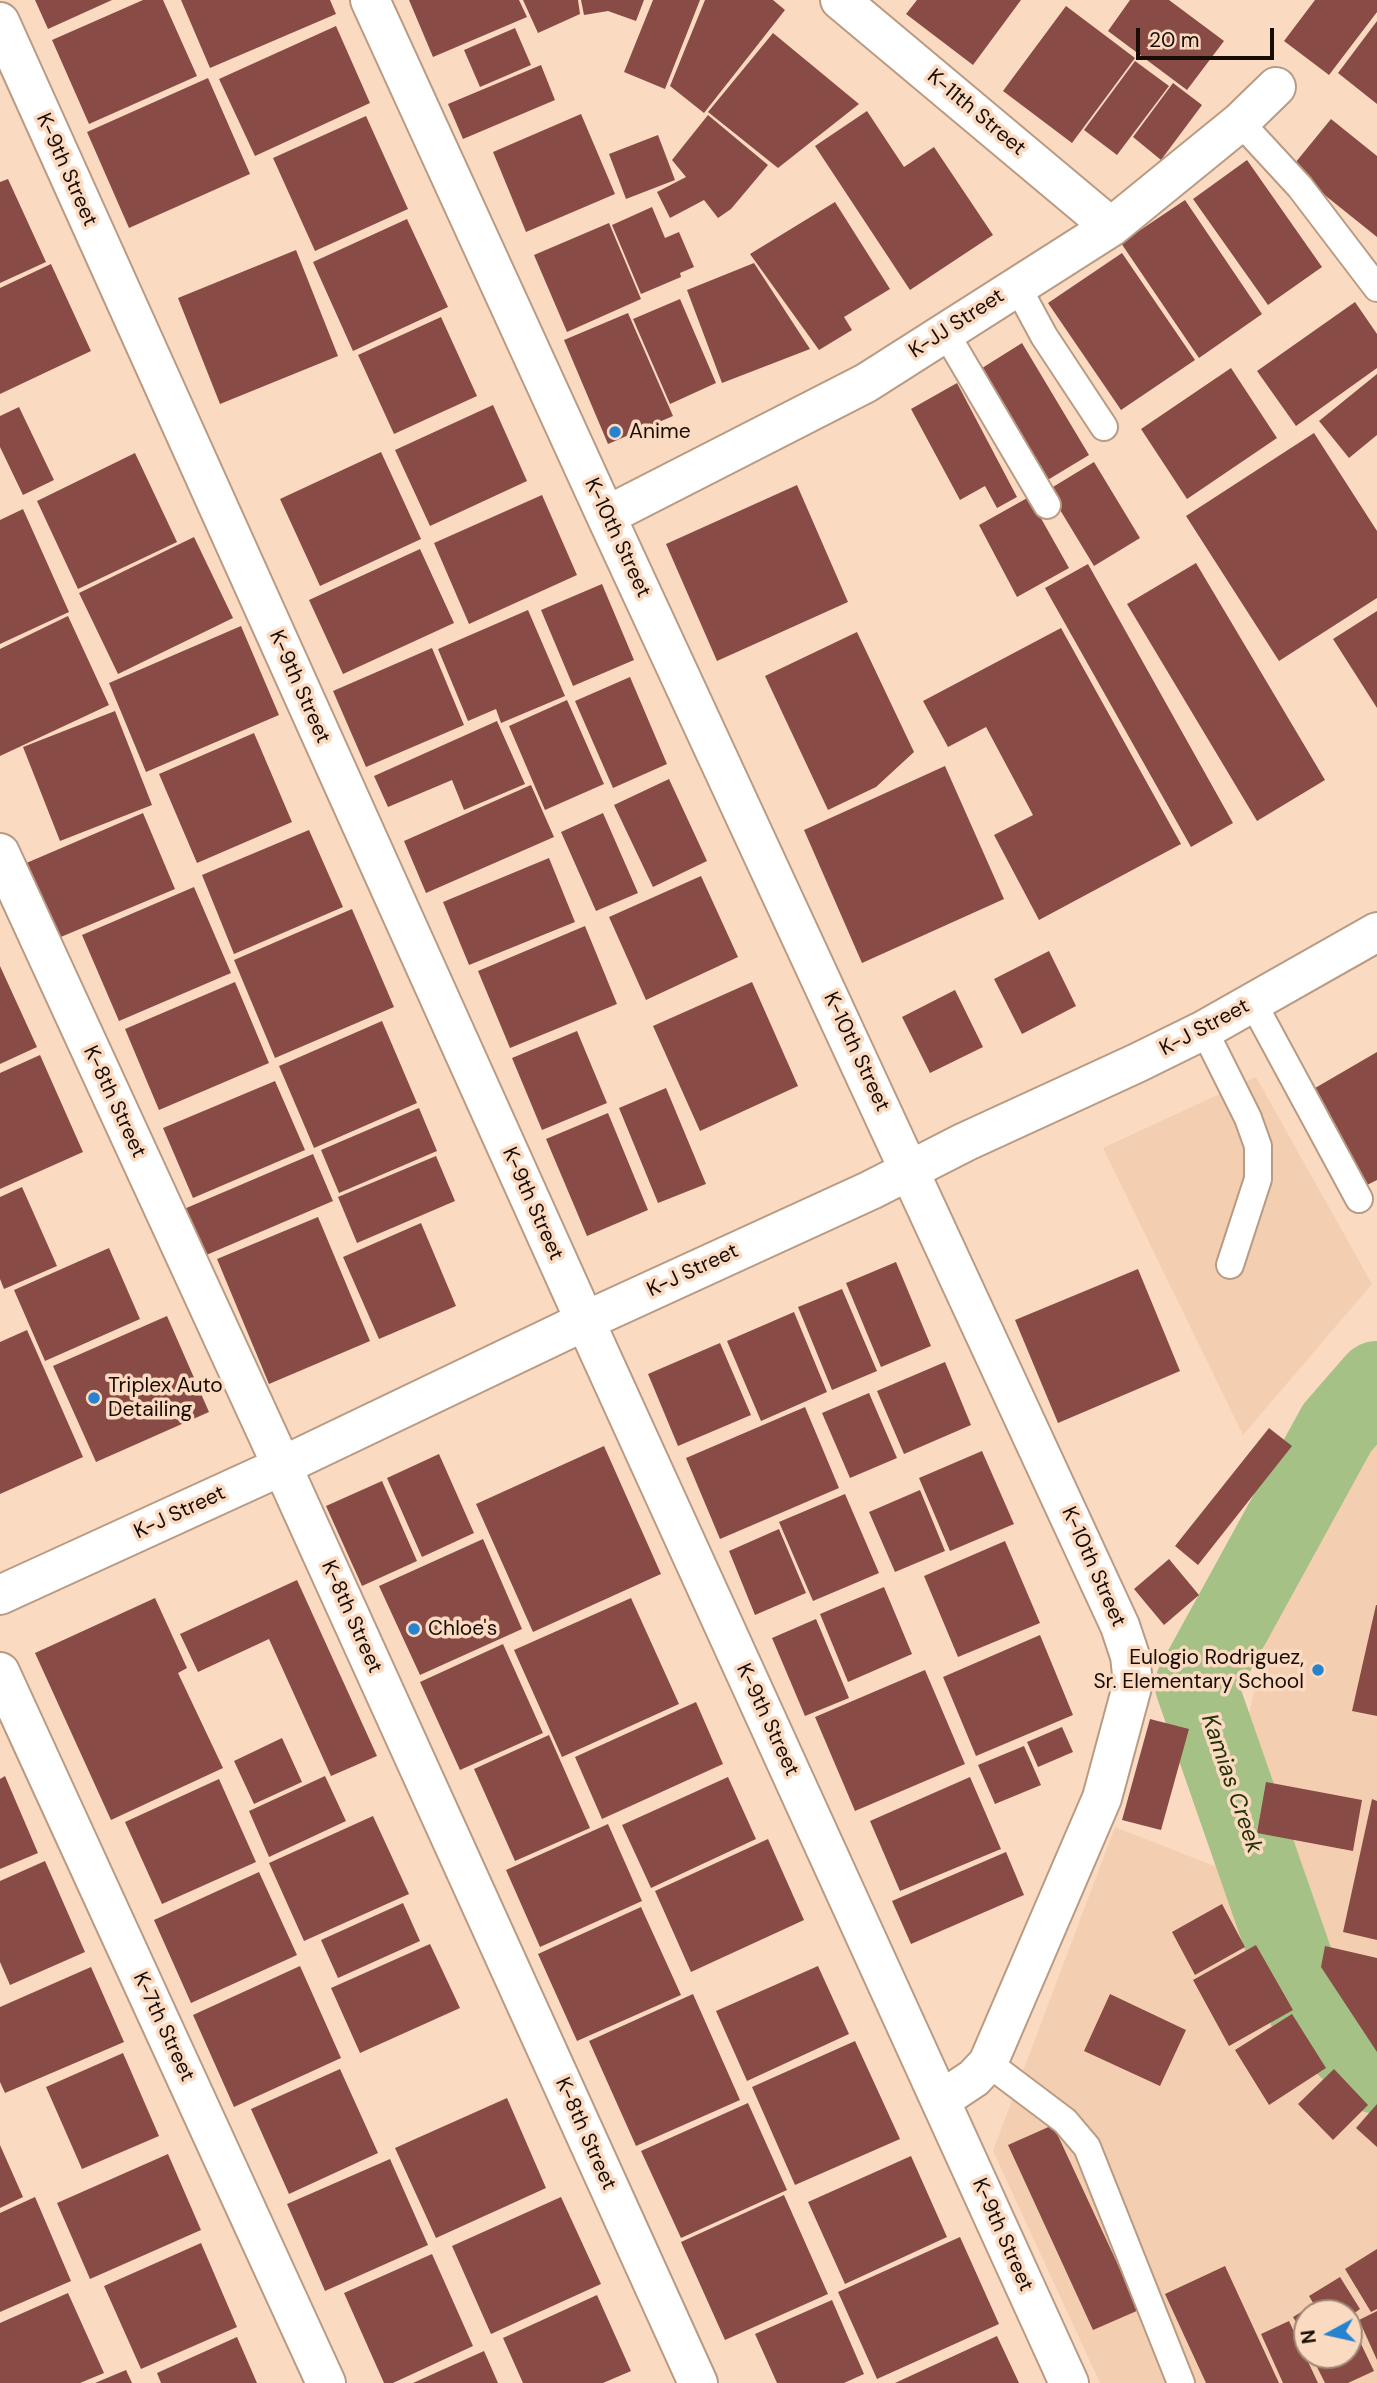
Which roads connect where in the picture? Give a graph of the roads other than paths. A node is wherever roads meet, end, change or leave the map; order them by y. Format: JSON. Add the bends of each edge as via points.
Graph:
{"nodes":[{"id":1,"x":370,"y":0,"type":"edge"},
{"id":2,"x":840,"y":0,"type":"edge"},
{"id":3,"x":0,"y":22,"type":"edge"},
{"id":4,"x":1276,"y":86,"type":"dead end"},
{"id":5,"x":1240,"y":122,"type":"junction"},
{"id":6,"x":1111,"y":227,"type":"junction"},
{"id":7,"x":1017,"y":286,"type":"junction"},
{"id":8,"x":1377,"y":288,"type":"edge"},
{"id":9,"x":944,"y":332,"type":"junction"},
{"id":10,"x":1104,"y":427,"type":"dead end"},
{"id":11,"x":1047,"y":505,"type":"dead end"},
{"id":12,"x":606,"y":516,"type":"junction"},
{"id":13,"x":0,"y":853,"type":"edge"},
{"id":14,"x":1377,"y":932,"type":"edge"},
{"id":15,"x":1253,"y":1003,"type":"junction"},
{"id":16,"x":1204,"y":1030,"type":"junction"},
{"id":17,"x":911,"y":1170,"type":"junction"},
{"id":18,"x":1359,"y":1199,"type":"dead end"},
{"id":19,"x":1230,"y":1265,"type":"dead end"},
{"id":20,"x":585,"y":1321,"type":"junction"},
{"id":21,"x":282,"y":1466,"type":"junction"},
{"id":22,"x":0,"y":1595,"type":"edge"},
{"id":23,"x":0,"y":1672,"type":"edge"},
{"id":24,"x":988,"y":2063,"type":"junction"},
{"id":25,"x":941,"y":2100,"type":"junction"},
{"id":26,"x":326,"y":2383,"type":"edge"},
{"id":27,"x":698,"y":2383,"type":"edge"},
{"id":28,"x":1069,"y":2383,"type":"edge"},
{"id":29,"x":1181,"y":2383,"type":"edge"}],
"edges":[{"from":1,"to":12,"type":"street","name":"K-10th Street"},
{"from":2,"to":6,"type":"street","name":"K-11th Street"},
{"from":3,"to":20,"type":"street","name":"K-9th Street"},
{"from":4,"to":5,"type":"street","name":"K-JJ Street"},
{"from":5,"to":6,"type":"street","name":"K-JJ Street"},
{"from":5,"to":8,"type":"lane","via":[[1300,187]]},
{"from":6,"to":7,"type":"street","name":"K-JJ Street"},
{"from":7,"to":9,"type":"street","name":"K-JJ Street"},
{"from":7,"to":10,"type":"lane"},
{"from":9,"to":11,"type":"lane"},
{"from":9,"to":12,"type":"street","name":"K-JJ Street","via":[[866,383]]},
{"from":12,"to":17,"type":"street","name":"K-10th Street"},
{"from":13,"to":21,"type":"street","name":"K-8th Street"},
{"from":14,"to":15,"type":"street","name":"K-J Street"},
{"from":15,"to":16,"type":"street","name":"K-J Street"},
{"from":15,"to":18,"type":"lane"},
{"from":16,"to":17,"type":"street","name":"K-J Street"},
{"from":16,"to":19,"type":"lane","via":[[1258,1146],[1258,1179]]},
{"from":17,"to":20,"type":"street","name":"K-J Street"},
{"from":17,"to":24,"type":"street","name":"K-10th Street","via":[[1120,1626],[1133,1683],[1102,1798]]},
{"from":20,"to":21,"type":"street","name":"K-J Street"},
{"from":20,"to":25,"type":"street","name":"K-9th Street"},
{"from":21,"to":22,"type":"street","name":"K-J Street"},
{"from":21,"to":27,"type":"street","name":"K-8th Street"},
{"from":23,"to":26,"type":"street","name":"K-7th Street"},
{"from":24,"to":25,"type":"street","name":"K-10th Street"},
{"from":24,"to":29,"type":"lane","via":[[1065,2121],[1087,2147]]},
{"from":25,"to":28,"type":"street","name":"K-9th Street"}]}
